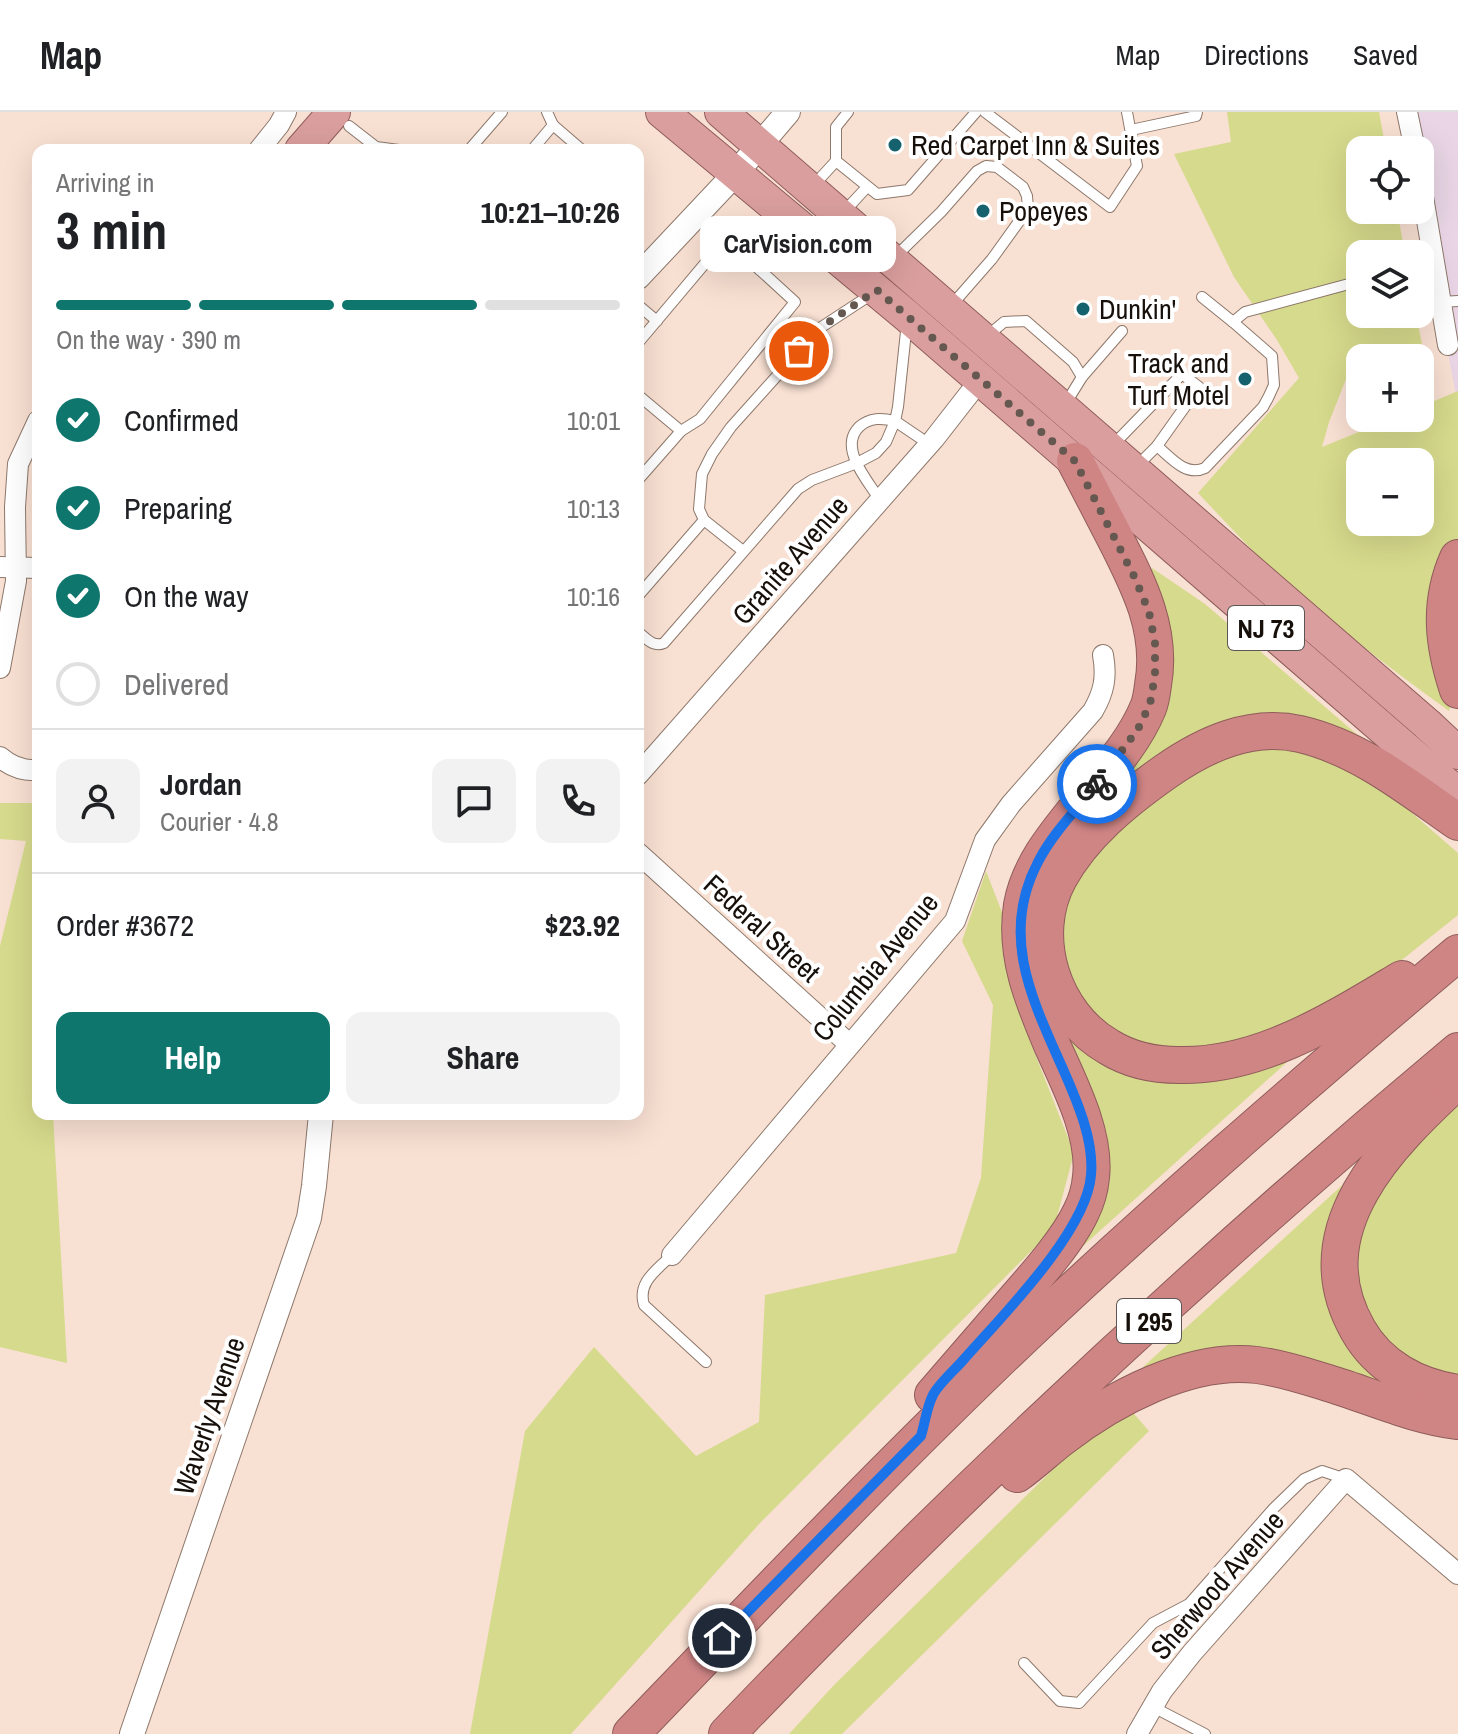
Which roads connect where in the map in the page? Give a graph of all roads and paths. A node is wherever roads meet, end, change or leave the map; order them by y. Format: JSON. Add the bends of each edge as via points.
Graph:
{"nodes":[{"id":1,"x":286,"y":112,"type":"edge"},
{"id":2,"x":502,"y":112,"type":"edge"},
{"id":3,"x":547,"y":112,"type":"edge"},
{"id":4,"x":662,"y":112,"type":"edge"},
{"id":5,"x":721,"y":112,"type":"edge"},
{"id":6,"x":788,"y":112,"type":"edge"},
{"id":7,"x":848,"y":112,"type":"edge"},
{"id":8,"x":976,"y":112,"type":"edge"},
{"id":9,"x":985,"y":112,"type":"edge"},
{"id":10,"x":1127,"y":112,"type":"edge"},
{"id":11,"x":1197,"y":112,"type":"edge"},
{"id":12,"x":1407,"y":112,"type":"edge"},
{"id":13,"x":341,"y":119,"type":"edge"},
{"id":14,"x":553,"y":125,"type":"junction"},
{"id":15,"x":1131,"y":130,"type":"junction"},
{"id":16,"x":1412,"y":136,"type":"edge"},
{"id":17,"x":264,"y":144,"type":"edge"},
{"id":18,"x":309,"y":144,"type":"edge"},
{"id":19,"x":372,"y":144,"type":"edge"},
{"id":20,"x":475,"y":144,"type":"edge"},
{"id":21,"x":537,"y":144,"type":"edge"},
{"id":22,"x":575,"y":144,"type":"edge"},
{"id":23,"x":760,"y":145,"type":"junction"},
{"id":24,"x":836,"y":161,"type":"junction"},
{"id":25,"x":735,"y":174,"type":"junction"},
{"id":26,"x":867,"y":187,"type":"junction"},
{"id":27,"x":810,"y":189,"type":"junction"},
{"id":28,"x":841,"y":215,"type":"junction"},
{"id":29,"x":799,"y":226,"type":"junction"},
{"id":30,"x":892,"y":261,"type":"junction"},
{"id":31,"x":644,"y":268,"type":"edge"},
{"id":32,"x":760,"y":270,"type":"junction"},
{"id":33,"x":1434,"y":275,"type":"edge"},
{"id":34,"x":1346,"y":285,"type":"edge"},
{"id":35,"x":877,"y":290,"type":"junction"},
{"id":36,"x":1202,"y":297,"type":"dead end"},
{"id":37,"x":1450,"y":302,"type":"edge"},
{"id":38,"x":949,"y":309,"type":"junction"},
{"id":39,"x":644,"y":310,"type":"edge"},
{"id":40,"x":907,"y":316,"type":"junction"},
{"id":41,"x":657,"y":321,"type":"junction"},
{"id":42,"x":1233,"y":322,"type":"junction"},
{"id":43,"x":1122,"y":331,"type":"dead end"},
{"id":44,"x":644,"y":336,"type":"edge"},
{"id":45,"x":983,"y":340,"type":"junction"},
{"id":46,"x":1448,"y":345,"type":"dead end"},
{"id":47,"x":1082,"y":377,"type":"junction"},
{"id":48,"x":980,"y":380,"type":"junction"},
{"id":49,"x":644,"y":400,"type":"edge"},
{"id":50,"x":1063,"y":408,"type":"junction"},
{"id":51,"x":895,"y":421,"type":"junction"},
{"id":52,"x":681,"y":431,"type":"junction"},
{"id":53,"x":32,"y":434,"type":"edge"},
{"id":54,"x":929,"y":444,"type":"junction"},
{"id":55,"x":1157,"y":446,"type":"junction"},
{"id":56,"x":1109,"y":448,"type":"junction"},
{"id":57,"x":1075,"y":461,"type":"junction"},
{"id":58,"x":857,"y":463,"type":"junction"},
{"id":59,"x":1134,"y":469,"type":"junction"},
{"id":60,"x":644,"y":473,"type":"edge"},
{"id":61,"x":880,"y":500,"type":"junction"},
{"id":62,"x":704,"y":520,"type":"junction"},
{"id":63,"x":743,"y":551,"type":"junction"},
{"id":64,"x":1458,"y":558,"type":"edge"},
{"id":65,"x":8,"y":567,"type":"edge"},
{"id":66,"x":32,"y":568,"type":"edge"},
{"id":67,"x":644,"y":589,"type":"edge"},
{"id":68,"x":644,"y":637,"type":"edge"},
{"id":69,"x":1103,"y":655,"type":"dead end"},
{"id":70,"x":0,"y":668,"type":"edge"},
{"id":71,"x":1458,"y":690,"type":"edge"},
{"id":72,"x":1458,"y":753,"type":"edge"},
{"id":73,"x":4,"y":764,"type":"edge"},
{"id":74,"x":644,"y":768,"type":"edge"},
{"id":75,"x":32,"y":771,"type":"edge"},
{"id":76,"x":1458,"y":794,"type":"edge"},
{"id":77,"x":1458,"y":822,"type":"edge"},
{"id":78,"x":644,"y":858,"type":"edge"},
{"id":79,"x":1458,"y":945,"type":"edge"},
{"id":80,"x":1458,"y":953,"type":"edge"},
{"id":81,"x":849,"y":1044,"type":"junction"},
{"id":82,"x":1458,"y":1051,"type":"edge"},
{"id":83,"x":1458,"y":1080,"type":"edge"},
{"id":84,"x":320,"y":1120,"type":"edge"},
{"id":85,"x":672,"y":1255,"type":"joint"},
{"id":86,"x":706,"y":1362,"type":"dead end"},
{"id":87,"x":1458,"y":1393,"type":"edge"},
{"id":88,"x":1458,"y":1421,"type":"edge"},
{"id":89,"x":921,"y":1436,"type":"junction"},
{"id":90,"x":1346,"y":1479,"type":"junction"},
{"id":91,"x":1458,"y":1574,"type":"edge"},
{"id":92,"x":853,"y":1604,"type":"junction"},
{"id":93,"x":1024,"y":1663,"type":"dead end"},
{"id":94,"x":1153,"y":1707,"type":"junction"},
{"id":95,"x":132,"y":1734,"type":"edge"},
{"id":96,"x":631,"y":1734,"type":"edge"},
{"id":97,"x":727,"y":1734,"type":"edge"},
{"id":98,"x":1137,"y":1734,"type":"edge"},
{"id":99,"x":1205,"y":1734,"type":"edge"}],
"edges":[{"from":1,"to":17,"type":"street"},
{"from":2,"to":20,"type":"lane"},
{"from":3,"to":14,"type":"lane"},
{"from":4,"to":25,"type":"highway"},
{"from":5,"to":23,"type":"highway"},
{"from":6,"to":23,"type":"street"},
{"from":7,"to":24,"type":"lane","via":[[836,127]]},
{"from":8,"to":26,"type":"lane","via":[[908,190],[877,194]]},
{"from":9,"to":15,"type":"lane","via":[[1110,207],[1137,166]]},
{"from":10,"to":15,"type":"lane"},
{"from":11,"to":15,"type":"lane"},
{"from":12,"to":16,"type":"street"},
{"from":13,"to":18,"type":"highway"},
{"from":13,"to":19,"type":"lane"},
{"from":14,"to":21,"type":"lane"},
{"from":14,"to":22,"type":"lane"},
{"from":23,"to":25,"type":"street"},
{"from":23,"to":27,"type":"highway","number":"NJ 73"},
{"from":24,"to":26,"type":"lane"},
{"from":24,"to":27,"type":"lane"},
{"from":25,"to":29,"type":"highway","number":"NJ 73"},
{"from":25,"to":31,"type":"street"},
{"from":26,"to":28,"type":"lane"},
{"from":27,"to":28,"type":"highway","number":"NJ 73"},
{"from":28,"to":30,"type":"highway","number":"NJ 73"},
{"from":29,"to":32,"type":"lane"},
{"from":29,"to":35,"type":"highway","number":"NJ 73"},
{"from":30,"to":38,"type":"highway","number":"NJ 73"},
{"from":30,"to":38,"type":"lane","via":[[977,171],[997,167],[1023,187],[1028,209]]},
{"from":32,"to":41,"type":"lane","via":[[733,247],[718,248]]},
{"from":32,"to":52,"type":"lane","via":[[795,302],[700,419]]},
{"from":33,"to":37,"type":"street"},
{"from":34,"to":42,"type":"lane","via":[[1245,312]]},
{"from":35,"to":40,"type":"highway","number":"NJ 73"},
{"from":35,"to":62,"type":"lane","via":[[820,328],[731,427],[702,474],[699,509]]},
{"from":36,"to":42,"type":"lane"},
{"from":37,"to":46,"type":"street"},
{"from":38,"to":45,"type":"highway","number":"NJ 73"},
{"from":39,"to":41,"type":"lane"},
{"from":40,"to":48,"type":"highway","number":"NJ 73"},
{"from":40,"to":51,"type":"lane"},
{"from":41,"to":44,"type":"lane"},
{"from":42,"to":55,"type":"lane","via":[[1272,356],[1274,385],[1263,407],[1200,471],[1188,471]]},
{"from":43,"to":47,"type":"lane"},
{"from":45,"to":47,"type":"lane","via":[[1004,322],[1026,321],[1073,362]]},
{"from":45,"to":50,"type":"highway","number":"NJ 73"},
{"from":47,"to":50,"type":"lane"},
{"from":48,"to":54,"type":"street","name":"Granite Avenue"},
{"from":48,"to":57,"type":"highway","number":"NJ 73"},
{"from":49,"to":52,"type":"lane"},
{"from":50,"to":56,"type":"highway","number":"NJ 73"},
{"from":51,"to":54,"type":"lane"},
{"from":51,"to":58,"type":"lane","via":[[881,448]]},
{"from":51,"to":58,"type":"lane","via":[[882,418],[862,424],[851,446]]},
{"from":52,"to":60,"type":"lane"},
{"from":53,"to":65,"type":"street","via":[[18,464]]},
{"from":54,"to":61,"type":"street","name":"Granite Avenue"},
{"from":55,"to":56,"type":"lane","via":[[1199,387],[1182,374]]},
{"from":55,"to":59,"type":"lane"},
{"from":56,"to":59,"type":"highway","number":"NJ 73"},
{"from":57,"to":76,"type":"highway","number":"NJ 73"},
{"from":57,"to":89,"type":"highway","via":[[1135,578],[1155,643],[1150,704],[1138,729],[1039,860],[1022,909],[1023,965],[1081,1113],[1091,1175],[1081,1212],[1063,1240],[933,1395]]},
{"from":58,"to":61,"type":"lane"},
{"from":58,"to":63,"type":"lane","via":[[798,489]]},
{"from":59,"to":72,"type":"highway","number":"NJ 73"},
{"from":61,"to":74,"type":"street","name":"Granite Avenue"},
{"from":62,"to":63,"type":"lane"},
{"from":62,"to":67,"type":"lane"},
{"from":63,"to":68,"type":"lane","via":[[664,643]]},
{"from":64,"to":71,"type":"highway","via":[[1446,593],[1444,627]]},
{"from":65,"to":66,"type":"street"},
{"from":65,"to":70,"type":"street","via":[[14,600]]},
{"from":69,"to":81,"type":"street","name":"Columbia Avenue","via":[[1107,673],[1093,711],[985,840],[955,921]]},
{"from":73,"to":75,"type":"street"},
{"from":77,"to":79,"type":"highway","via":[[1388,773],[1328,742],[1299,733],[1235,735],[1203,748],[1140,789],[1087,837],[1057,881],[1045,945],[1051,975],[1083,1027],[1135,1059],[1180,1065],[1245,1056],[1313,1030]]},
{"from":78,"to":81,"type":"street","name":"Federal Street"},
{"from":80,"to":89,"type":"highway","number":"I 295","via":[[1256,1125]]},
{"from":81,"to":85,"type":"street","name":"Columbia Avenue"},
{"from":82,"to":92,"type":"highway","number":"I 295","via":[[1168,1303]]},
{"from":83,"to":87,"type":"highway","via":[[1410,1127],[1362,1189],[1346,1220],[1339,1252],[1350,1316],[1366,1344],[1412,1381]]},
{"from":84,"to":95,"type":"street","name":"Waverly Avenue","via":[[309,1218]]},
{"from":85,"to":86,"type":"lane","via":[[647,1280],[641,1294],[644,1305]]},
{"from":88,"to":92,"type":"highway","via":[[1254,1365],[1176,1375],[1137,1391],[1062,1438]]},
{"from":89,"to":96,"type":"highway","number":"I 295"},
{"from":90,"to":91,"type":"street"},
{"from":90,"to":93,"type":"lane","via":[[1322,1471],[1304,1479],[1189,1604],[1153,1623],[1079,1703],[1060,1701]]},
{"from":90,"to":94,"type":"street","name":"Sherwood Avenue","via":[[1192,1653]]},
{"from":92,"to":97,"type":"highway","number":"I 295"},
{"from":94,"to":98,"type":"street","name":"Sherwood Avenue"},
{"from":94,"to":99,"type":"lane"}]}
